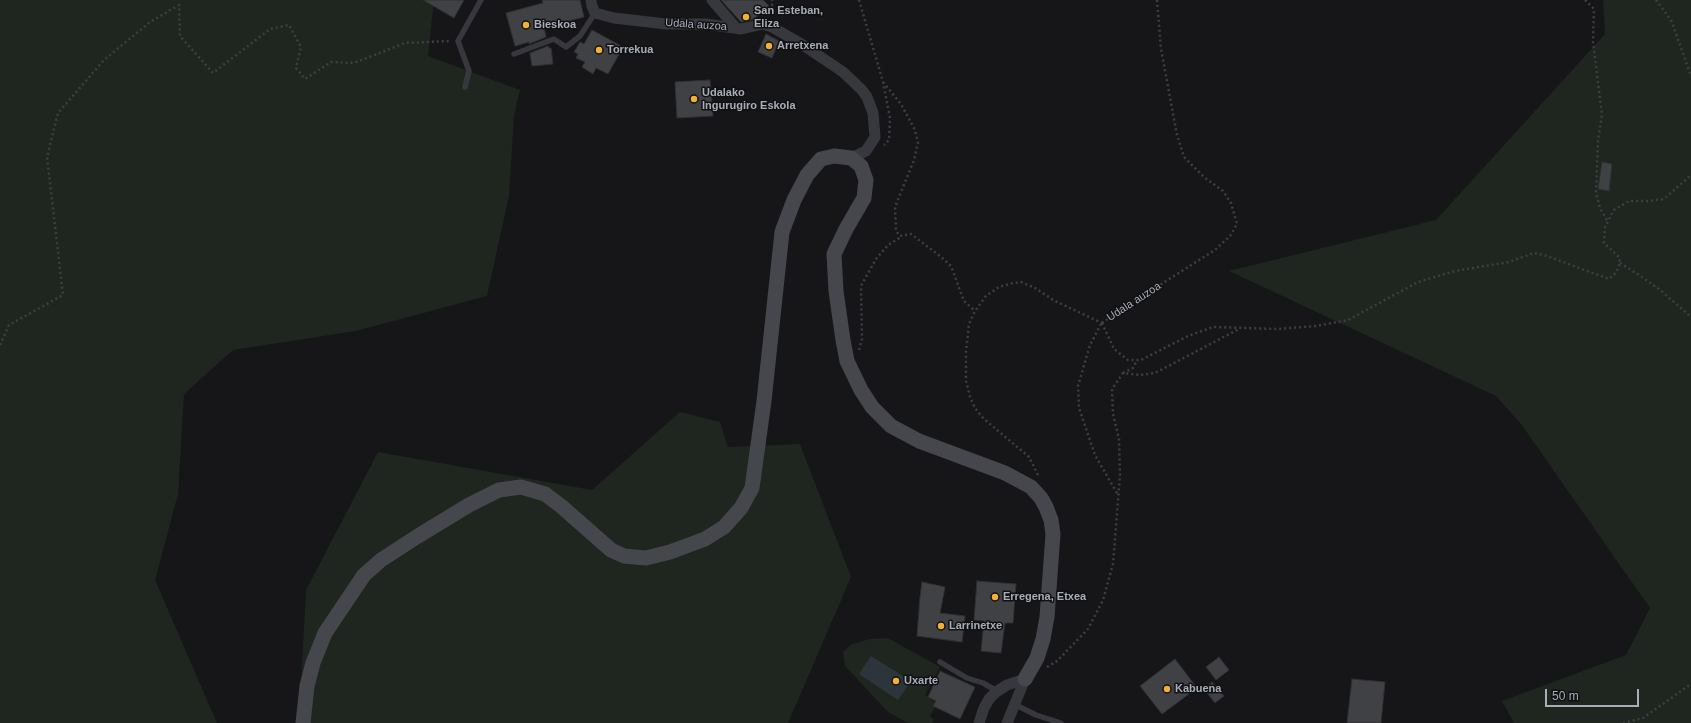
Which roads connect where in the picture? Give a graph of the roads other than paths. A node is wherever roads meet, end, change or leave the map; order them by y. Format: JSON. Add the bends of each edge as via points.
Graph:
{"nodes":[{"id":1,"x":481,"y":0,"type":"edge"},
{"id":2,"x":591,"y":0,"type":"edge"},
{"id":3,"x":712,"y":0,"type":"edge"},
{"id":4,"x":595,"y":13,"type":"junction"},
{"id":5,"x":736,"y":28,"type":"junction"},
{"id":6,"x":514,"y":54,"type":"dead end"},
{"id":7,"x":465,"y":86,"type":"dead end"},
{"id":8,"x":851,"y":158,"type":"junction"},
{"id":9,"x":940,"y":662,"type":"dead end"},
{"id":10,"x":1025,"y":679,"type":"junction"},
{"id":11,"x":997,"y":691,"type":"junction"},
{"id":12,"x":1014,"y":704,"type":"junction"},
{"id":13,"x":303,"y":723,"type":"edge"},
{"id":14,"x":979,"y":723,"type":"edge"},
{"id":15,"x":1007,"y":723,"type":"edge"},
{"id":16,"x":1060,"y":723,"type":"edge"}],
"edges":[{"from":1,"to":7,"type":"lane","via":[[458,41],[469,71]]},
{"from":2,"to":4,"type":"street"},
{"from":3,"to":5,"type":"street"},
{"from":4,"to":5,"type":"street","name":"Udala auzoa","via":[[614,18]]},
{"from":4,"to":6,"type":"lane","via":[[580,36],[566,47],[554,39]]},
{"from":5,"to":8,"type":"street","name":"Udala auzoa","via":[[763,24],[772,27],[828,61],[862,90],[873,114],[875,137],[866,151]]},
{"from":8,"to":10,"type":"street","via":[[861,166],[866,180],[864,198],[834,254],[834,269],[847,361],[861,390],[872,407],[891,426],[918,441],[1005,473],[1031,488],[1041,498],[1051,520],[1053,534],[1050,587],[1043,639],[1037,658]]},
{"from":8,"to":13,"type":"street","via":[[834,156],[821,159],[807,175],[782,232],[752,488],[741,508],[724,528],[705,539],[670,552],[646,558],[624,556],[611,550],[545,494],[521,487],[499,490],[468,505],[418,536],[381,560],[364,575],[325,633],[307,686]]},
{"from":9,"to":11,"type":"lane","via":[[967,678],[984,683]]},
{"from":10,"to":11,"type":"street"},
{"from":10,"to":12,"type":"street"},
{"from":11,"to":14,"type":"street","via":[[989,699]]},
{"from":12,"to":15,"type":"street"},
{"from":12,"to":16,"type":"lane"}]}
